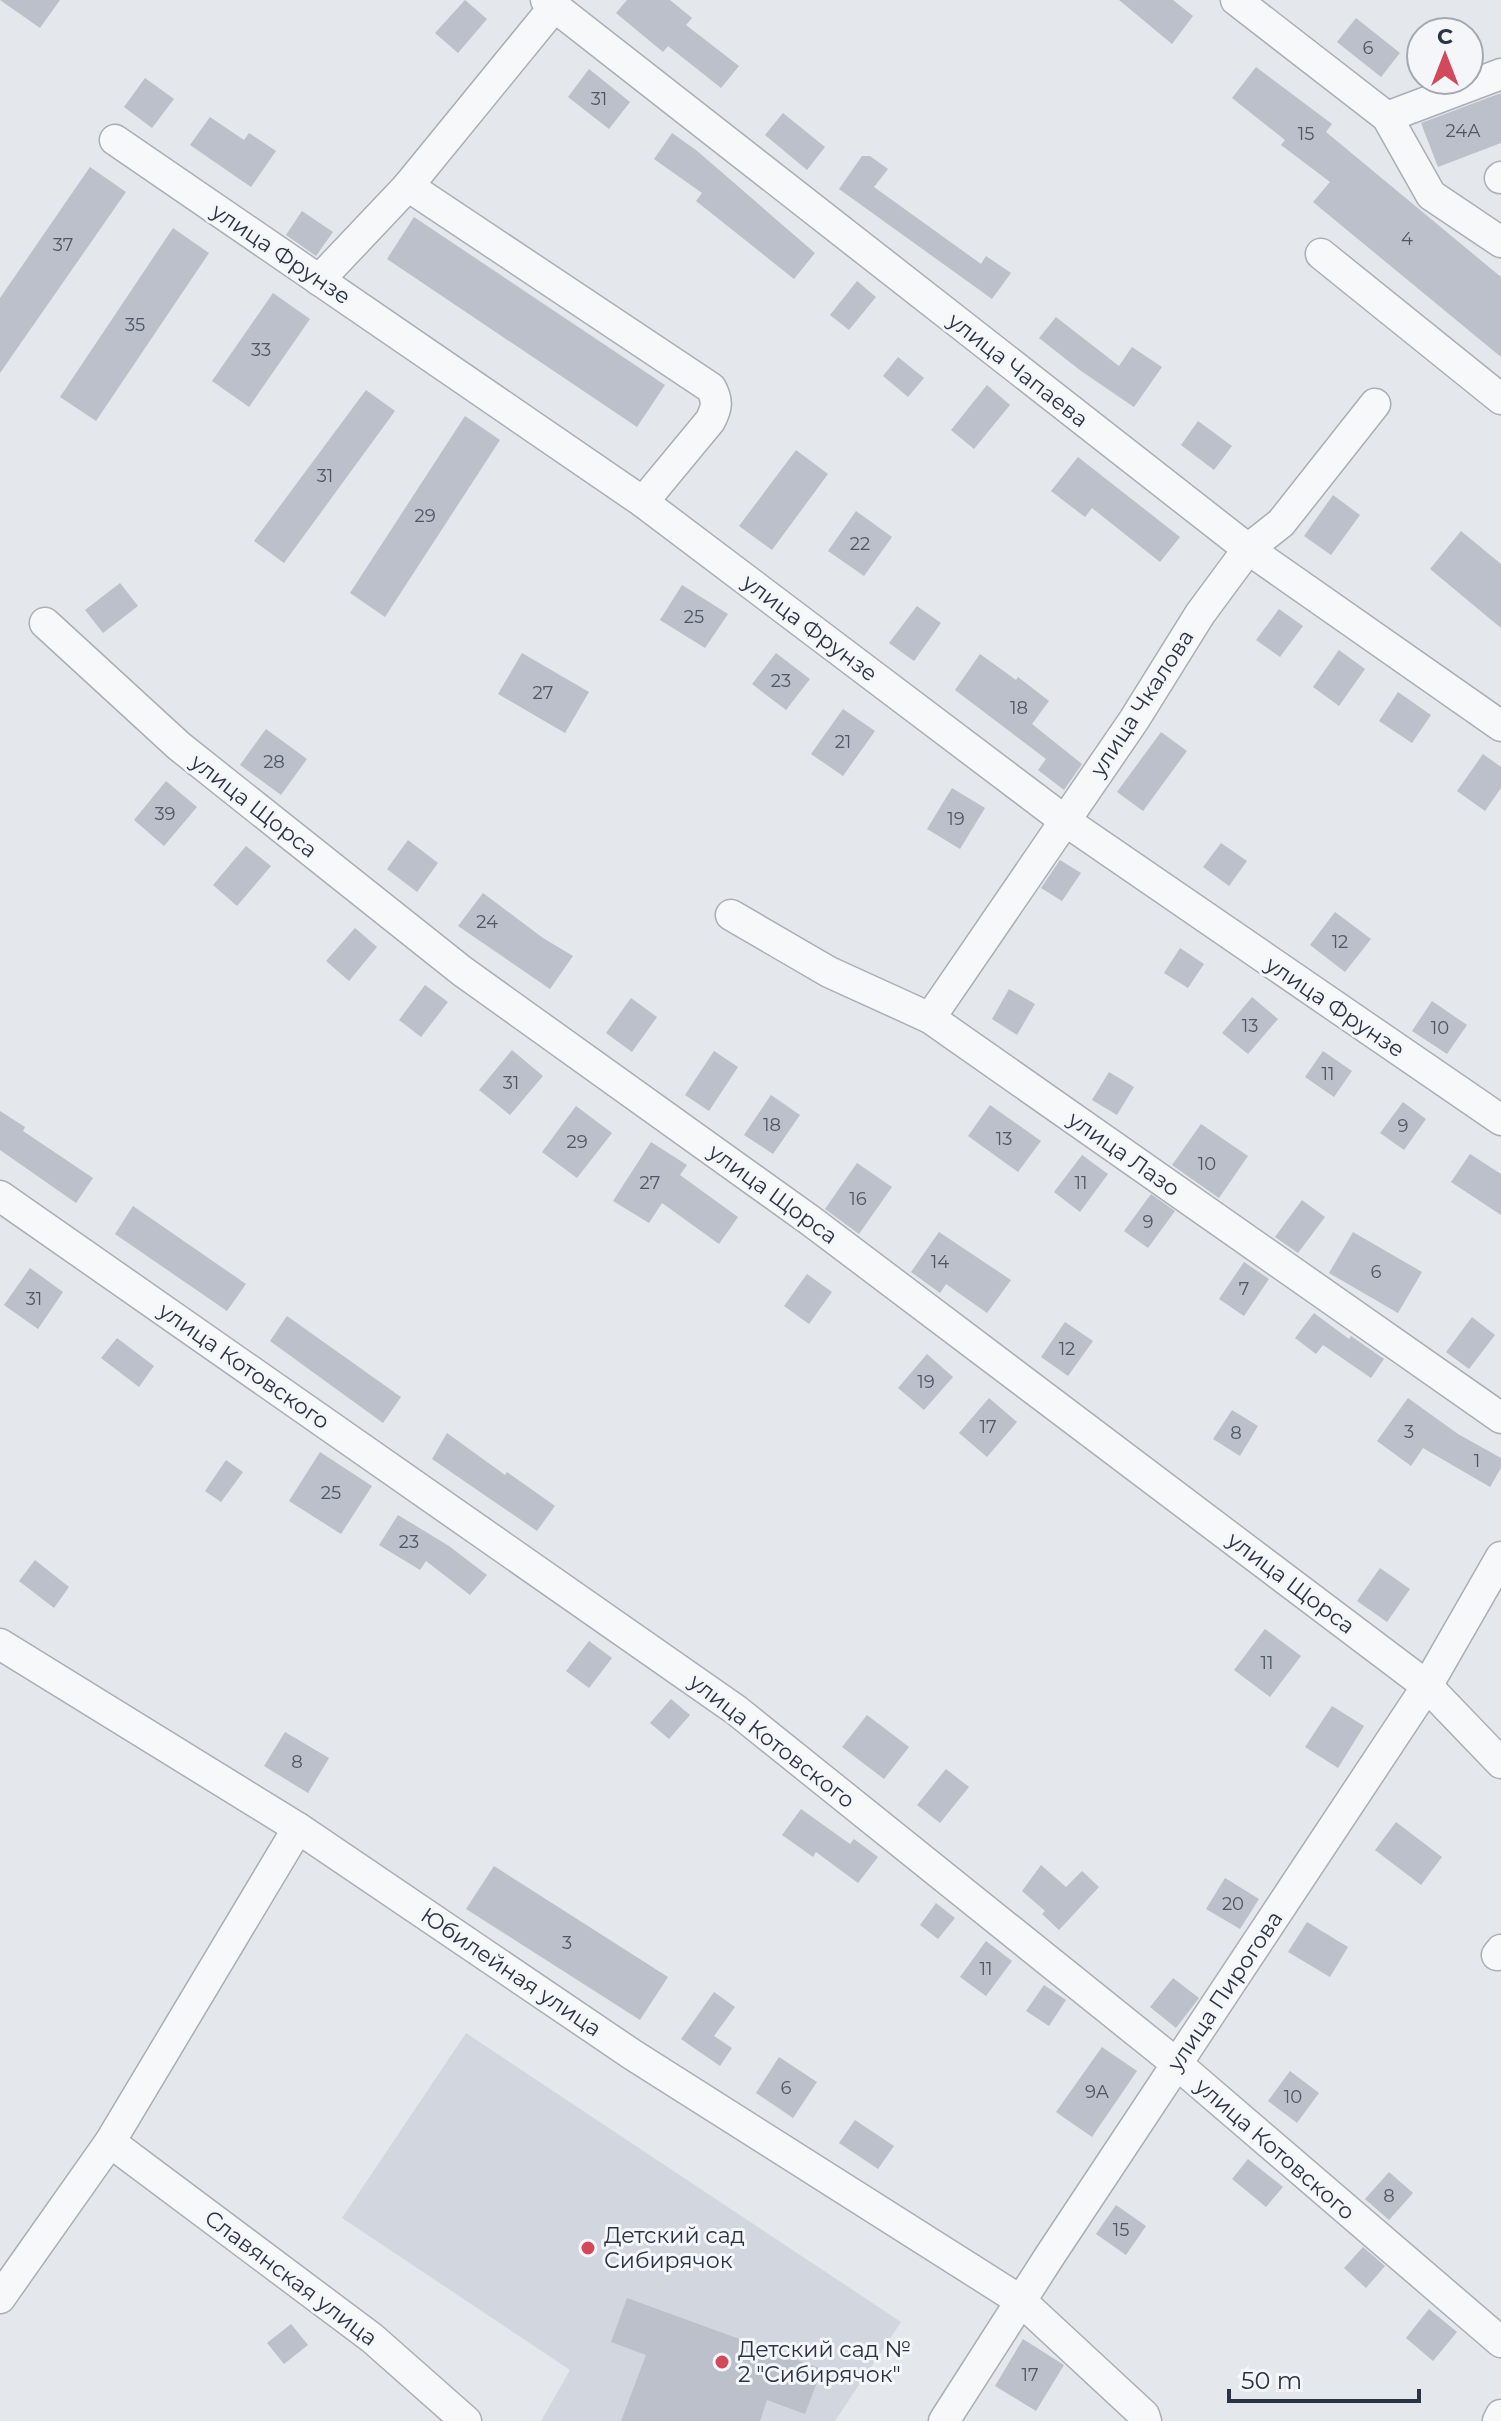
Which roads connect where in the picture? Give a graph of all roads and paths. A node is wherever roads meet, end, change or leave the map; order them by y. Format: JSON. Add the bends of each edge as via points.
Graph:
{"nodes":[{"id":1,"x":1236,"y":0,"type":"edge"},
{"id":2,"x":550,"y":4,"type":"edge"},
{"id":3,"x":1501,"y":74,"type":"edge"},
{"id":4,"x":1387,"y":117,"type":"junction"},
{"id":5,"x":115,"y":140,"type":"dead end"},
{"id":6,"x":408,"y":186,"type":"junction"},
{"id":7,"x":1501,"y":242,"type":"edge"},
{"id":8,"x":1321,"y":254,"type":"dead end"},
{"id":9,"x":319,"y":280,"type":"junction"},
{"id":10,"x":1501,"y":399,"type":"edge"},
{"id":11,"x":1375,"y":404,"type":"dead end"},
{"id":12,"x":643,"y":502,"type":"junction"},
{"id":13,"x":1248,"y":549,"type":"junction"},
{"id":14,"x":45,"y":623,"type":"dead end"},
{"id":15,"x":1501,"y":726,"type":"edge"},
{"id":16,"x":1064,"y":820,"type":"junction"},
{"id":17,"x":731,"y":915,"type":"dead end"},
{"id":18,"x":930,"y":1018,"type":"junction"},
{"id":19,"x":1501,"y":1120,"type":"edge"},
{"id":20,"x":0,"y":1196,"type":"edge"},
{"id":21,"x":1501,"y":1418,"type":"edge"},
{"id":22,"x":1501,"y":1557,"type":"edge"},
{"id":23,"x":0,"y":1644,"type":"edge"},
{"id":24,"x":1427,"y":1686,"type":"junction"},
{"id":25,"x":1501,"y":1763,"type":"edge"},
{"id":26,"x":298,"y":1828,"type":"junction"},
{"id":27,"x":1177,"y":2064,"type":"junction"},
{"id":28,"x":110,"y":2142,"type":"junction"},
{"id":29,"x":0,"y":2298,"type":"edge"},
{"id":30,"x":1021,"y":2301,"type":"junction"},
{"id":31,"x":1501,"y":2342,"type":"edge"},
{"id":32,"x":1501,"y":2415,"type":"edge"},
{"id":33,"x":466,"y":2421,"type":"edge"},
{"id":34,"x":944,"y":2421,"type":"edge"},
{"id":35,"x":1146,"y":2421,"type":"edge"},
{"id":36,"x":1498,"y":2421,"type":"edge"}],
"edges":[{"from":1,"to":4,"type":"street"},
{"from":2,"to":6,"type":"street"},
{"from":2,"to":13,"type":"street","name":"улица Чапаева"},
{"from":3,"to":4,"type":"street"},
{"from":4,"to":7,"type":"street","via":[[1431,195]]},
{"from":5,"to":9,"type":"street","name":"улица Фрунзе"},
{"from":6,"to":9,"type":"street"},
{"from":6,"to":12,"type":"street","via":[[711,388],[716,410],[710,421]]},
{"from":8,"to":10,"type":"street"},
{"from":9,"to":12,"type":"street","name":"улица Фрунзе"},
{"from":11,"to":13,"type":"street","name":"улица Чкалова","via":[[1281,523]]},
{"from":12,"to":16,"type":"street","name":"улица Фрунзе"},
{"from":13,"to":15,"type":"street","name":"улица Чапаева"},
{"from":13,"to":16,"type":"street","name":"улица Чкалова"},
{"from":14,"to":24,"type":"street","name":"улица Щорса","via":[[179,746],[462,971],[811,1221]]},
{"from":16,"to":18,"type":"street","name":"улица Чкалова"},
{"from":16,"to":19,"type":"street","name":"улица Фрунзе"},
{"from":17,"to":18,"type":"street","name":"улица Лазо","via":[[829,972]]},
{"from":18,"to":21,"type":"street","name":"улица Лазо"},
{"from":20,"to":27,"type":"street","name":"улица Котовского","via":[[736,1710]]},
{"from":22,"to":24,"type":"street","name":"улица Пирогова"},
{"from":23,"to":26,"type":"street","name":"Юбилейная улица"},
{"from":24,"to":25,"type":"street","name":"улица Щорса"},
{"from":24,"to":27,"type":"street","name":"улица Пирогова"},
{"from":26,"to":28,"type":"street"},
{"from":26,"to":30,"type":"street","name":"Юбилейная улица","via":[[633,2055]]},
{"from":27,"to":30,"type":"street","name":"улица Пирогова"},
{"from":27,"to":31,"type":"street","name":"улица Котовского"},
{"from":28,"to":29,"type":"street"},
{"from":28,"to":33,"type":"street","name":"Славянская улица","via":[[372,2338]]},
{"from":30,"to":34,"type":"street","name":"улица Пирогова"},
{"from":30,"to":35,"type":"street","name":"Юбилейная улица"},
{"from":32,"to":36,"type":"street"}]}
